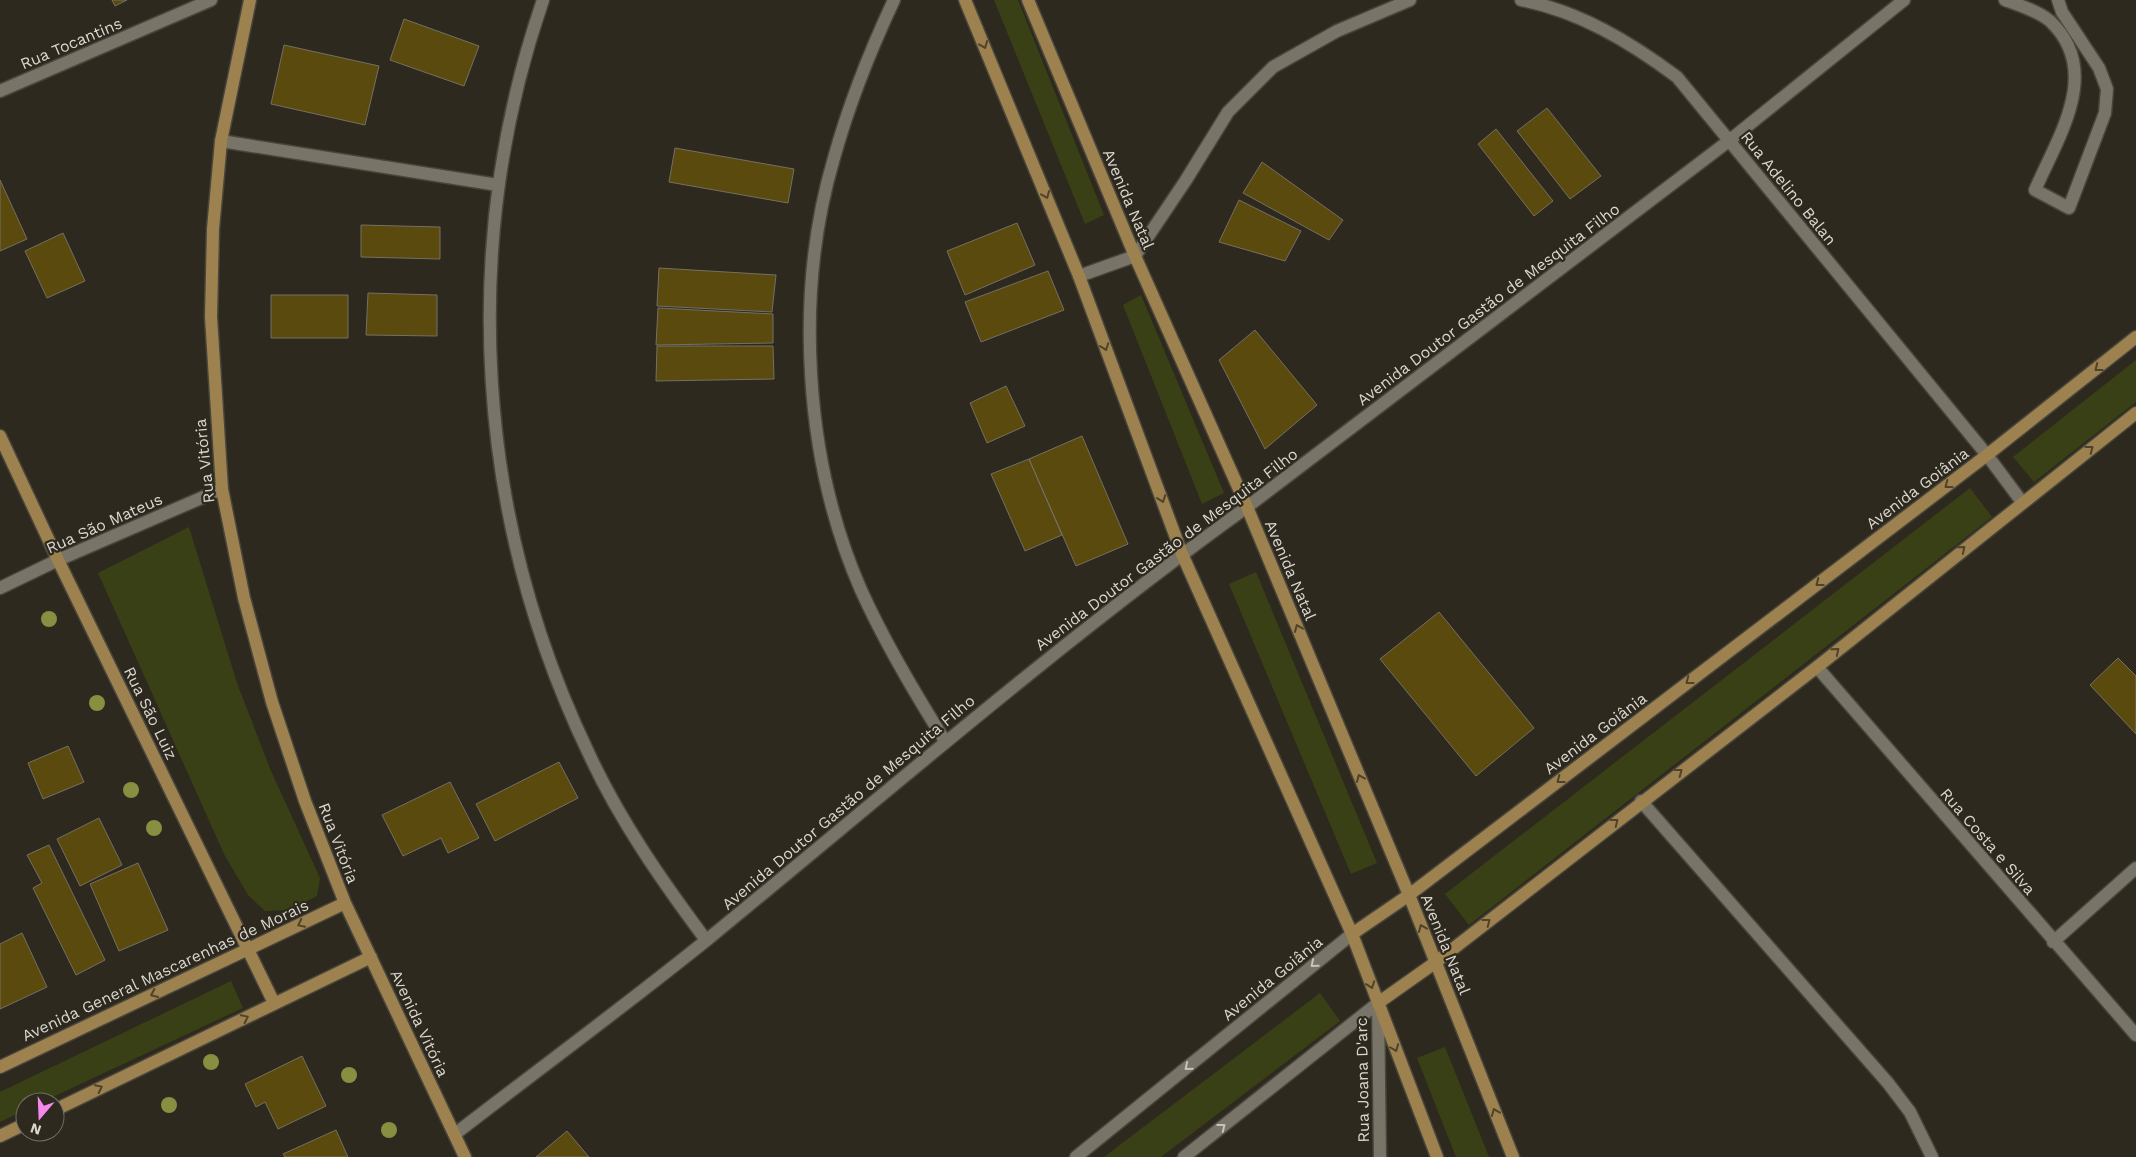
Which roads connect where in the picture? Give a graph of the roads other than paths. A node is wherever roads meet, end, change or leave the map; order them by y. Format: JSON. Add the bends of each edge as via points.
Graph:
{"nodes":[{"id":1,"x":211,"y":0,"type":"edge"},
{"id":2,"x":250,"y":0,"type":"edge"},
{"id":3,"x":543,"y":0,"type":"edge"},
{"id":4,"x":894,"y":0,"type":"edge"},
{"id":5,"x":965,"y":0,"type":"edge"},
{"id":6,"x":1028,"y":0,"type":"edge"},
{"id":7,"x":1410,"y":0,"type":"edge"},
{"id":8,"x":1521,"y":0,"type":"edge"},
{"id":9,"x":1904,"y":0,"type":"edge"},
{"id":10,"x":2005,"y":0,"type":"edge"},
{"id":11,"x":2058,"y":0,"type":"edge"},
{"id":12,"x":0,"y":92,"type":"edge"},
{"id":13,"x":1730,"y":140,"type":"junction"},
{"id":14,"x":221,"y":141,"type":"junction"},
{"id":15,"x":498,"y":185,"type":"junction"},
{"id":16,"x":1135,"y":256,"type":"junction"},
{"id":17,"x":1079,"y":276,"type":"junction"},
{"id":18,"x":2136,"y":338,"type":"edge"},
{"id":19,"x":2136,"y":413,"type":"edge"},
{"id":20,"x":0,"y":436,"type":"edge"},
{"id":21,"x":1987,"y":455,"type":"junction"},
{"id":22,"x":222,"y":489,"type":"junction"},
{"id":23,"x":2022,"y":502,"type":"junction"},
{"id":24,"x":1247,"y":507,"type":"junction"},
{"id":25,"x":1182,"y":554,"type":"junction"},
{"id":26,"x":58,"y":560,"type":"junction"},
{"id":27,"x":0,"y":588,"type":"edge"},
{"id":28,"x":1817,"y":667,"type":"junction"},
{"id":29,"x":945,"y":741,"type":"junction"},
{"id":30,"x":1641,"y":801,"type":"junction"},
{"id":31,"x":2136,"y":868,"type":"edge"},
{"id":32,"x":1409,"y":895,"type":"junction"},
{"id":33,"x":344,"y":903,"type":"junction"},
{"id":34,"x":1352,"y":934,"type":"junction"},
{"id":35,"x":706,"y":940,"type":"junction"},
{"id":36,"x":2054,"y":942,"type":"junction"},
{"id":37,"x":249,"y":949,"type":"junction"},
{"id":38,"x":370,"y":957,"type":"junction"},
{"id":39,"x":1436,"y":962,"type":"junction"},
{"id":40,"x":1378,"y":1003,"type":"junction"},
{"id":41,"x":274,"y":1004,"type":"junction"},
{"id":42,"x":2136,"y":1035,"type":"edge"},
{"id":43,"x":0,"y":1067,"type":"edge"},
{"id":44,"x":65,"y":1105,"type":"edge"},
{"id":45,"x":15,"y":1129,"type":"edge"},
{"id":46,"x":454,"y":1134,"type":"junction"},
{"id":47,"x":0,"y":1136,"type":"edge"},
{"id":48,"x":465,"y":1157,"type":"edge"},
{"id":49,"x":1076,"y":1157,"type":"edge"},
{"id":50,"x":1184,"y":1157,"type":"edge"},
{"id":51,"x":1380,"y":1157,"type":"edge"},
{"id":52,"x":1437,"y":1157,"type":"edge"},
{"id":53,"x":1513,"y":1157,"type":"edge"},
{"id":54,"x":1932,"y":1157,"type":"edge"}],
"edges":[{"from":1,"to":12,"type":"street","name":"Rua Tocantins"},
{"from":2,"to":14,"type":"street","name":"Rua Vitória"},
{"from":3,"to":15,"type":"street","via":[[511,111]]},
{"from":4,"to":29,"type":"street","via":[[852,100],[833,159],[820,220],[812,282],[810,344],[814,406],[824,468],[839,528],[860,588],[887,644]]},
{"from":5,"to":17,"type":"street","one_way":true},
{"from":6,"to":16,"type":"street","name":"Avenida Natal"},
{"from":7,"to":16,"type":"street","via":[[1337,31],[1273,67],[1228,112]]},
{"from":8,"to":13,"type":"street","name":"Rua Adelino Balan","via":[[1579,18],[1636,47],[1677,77]]},
{"from":9,"to":13,"type":"street","name":"Avenida Doutor Gastão de Mesquita Filho"},
{"from":10,"to":11,"type":"street","via":[[2049,20],[2068,46],[2074,61],[2076,82],[2073,102],[2035,190],[2069,208],[2105,113],[2107,89],[2099,68],[2062,12]]},
{"from":13,"to":21,"type":"street","name":"Rua Adelino Balan"},
{"from":13,"to":24,"type":"street","name":"Avenida Doutor Gastão de Mesquita Filho"},
{"from":14,"to":15,"type":"street"},
{"from":14,"to":22,"type":"street","name":"Rua Vitória","via":[[213,229],[211,317]]},
{"from":15,"to":35,"type":"street","via":[[491,258],[490,368],[500,477],[515,548],[559,688],[589,755],[623,820]]},
{"from":16,"to":17,"type":"street"},
{"from":16,"to":24,"type":"street","name":"Avenida Natal"},
{"from":17,"to":25,"type":"street","one_way":true},
{"from":18,"to":21,"type":"street","name":"Avenida Goiânia","one_way":true},
{"from":23,"to":19,"type":"street","one_way":true},
{"from":20,"to":26,"type":"street","name":"Rua São Luiz"},
{"from":21,"to":23,"type":"street","name":"Rua Adelino Balan"},
{"from":21,"to":32,"type":"street","name":"Avenida Goiânia","one_way":true},
{"from":22,"to":26,"type":"street","name":"Rua São Mateus"},
{"from":22,"to":33,"type":"street","name":"Rua Vitória","via":[[244,598],[272,702]]},
{"from":28,"to":23,"type":"street","one_way":true},
{"from":24,"to":25,"type":"street","name":"Avenida Doutor Gastão de Mesquita Filho"},
{"from":32,"to":24,"type":"street","name":"Avenida Natal","one_way":true},
{"from":25,"to":29,"type":"street","name":"Avenida Doutor Gastão de Mesquita Filho"},
{"from":25,"to":34,"type":"street"},
{"from":26,"to":27,"type":"street","name":"Rua São Mateus"},
{"from":26,"to":37,"type":"street","name":"Rua São Luiz"},
{"from":30,"to":28,"type":"street","one_way":true},
{"from":28,"to":36,"type":"street","name":"Rua Costa e Silva"},
{"from":29,"to":35,"type":"street","name":"Avenida Doutor Gastão de Mesquita Filho"},
{"from":39,"to":30,"type":"street","one_way":true},
{"from":30,"to":54,"type":"street","via":[[1888,1082],[1910,1112]]},
{"from":31,"to":36,"type":"street"},
{"from":32,"to":34,"type":"street","name":"Avenida Goiânia"},
{"from":39,"to":32,"type":"street","name":"Avenida Natal","one_way":true},
{"from":33,"to":37,"type":"street","name":"Avenida General Mascarenhas de Morais","one_way":true},
{"from":33,"to":38,"type":"street","name":"Avenida Vitória"},
{"from":34,"to":40,"type":"street","one_way":true},
{"from":34,"to":49,"type":"street","name":"Avenida Goiânia","one_way":true},
{"from":35,"to":46,"type":"street","name":"Avenida Doutor Gastão de Mesquita Filho"},
{"from":36,"to":42,"type":"street","name":"Rua Costa e Silva"},
{"from":37,"to":41,"type":"street","name":"Rua São Luiz"},
{"from":37,"to":43,"type":"street","name":"Avenida General Mascarenhas de Morais","one_way":true},
{"from":38,"to":41,"type":"street"},
{"from":38,"to":46,"type":"street","name":"Avenida Vitória"},
{"from":39,"to":40,"type":"street"},
{"from":53,"to":39,"type":"street","name":"Avenida Natal","one_way":true},
{"from":50,"to":40,"type":"street","one_way":true},
{"from":40,"to":51,"type":"street","name":"Rua Joana D'arc"},
{"from":40,"to":52,"type":"street","one_way":true},
{"from":44,"to":41,"type":"street","one_way":true},
{"from":45,"to":47,"type":"street"},
{"from":46,"to":48,"type":"street","name":"Avenida Vitória"}]}
